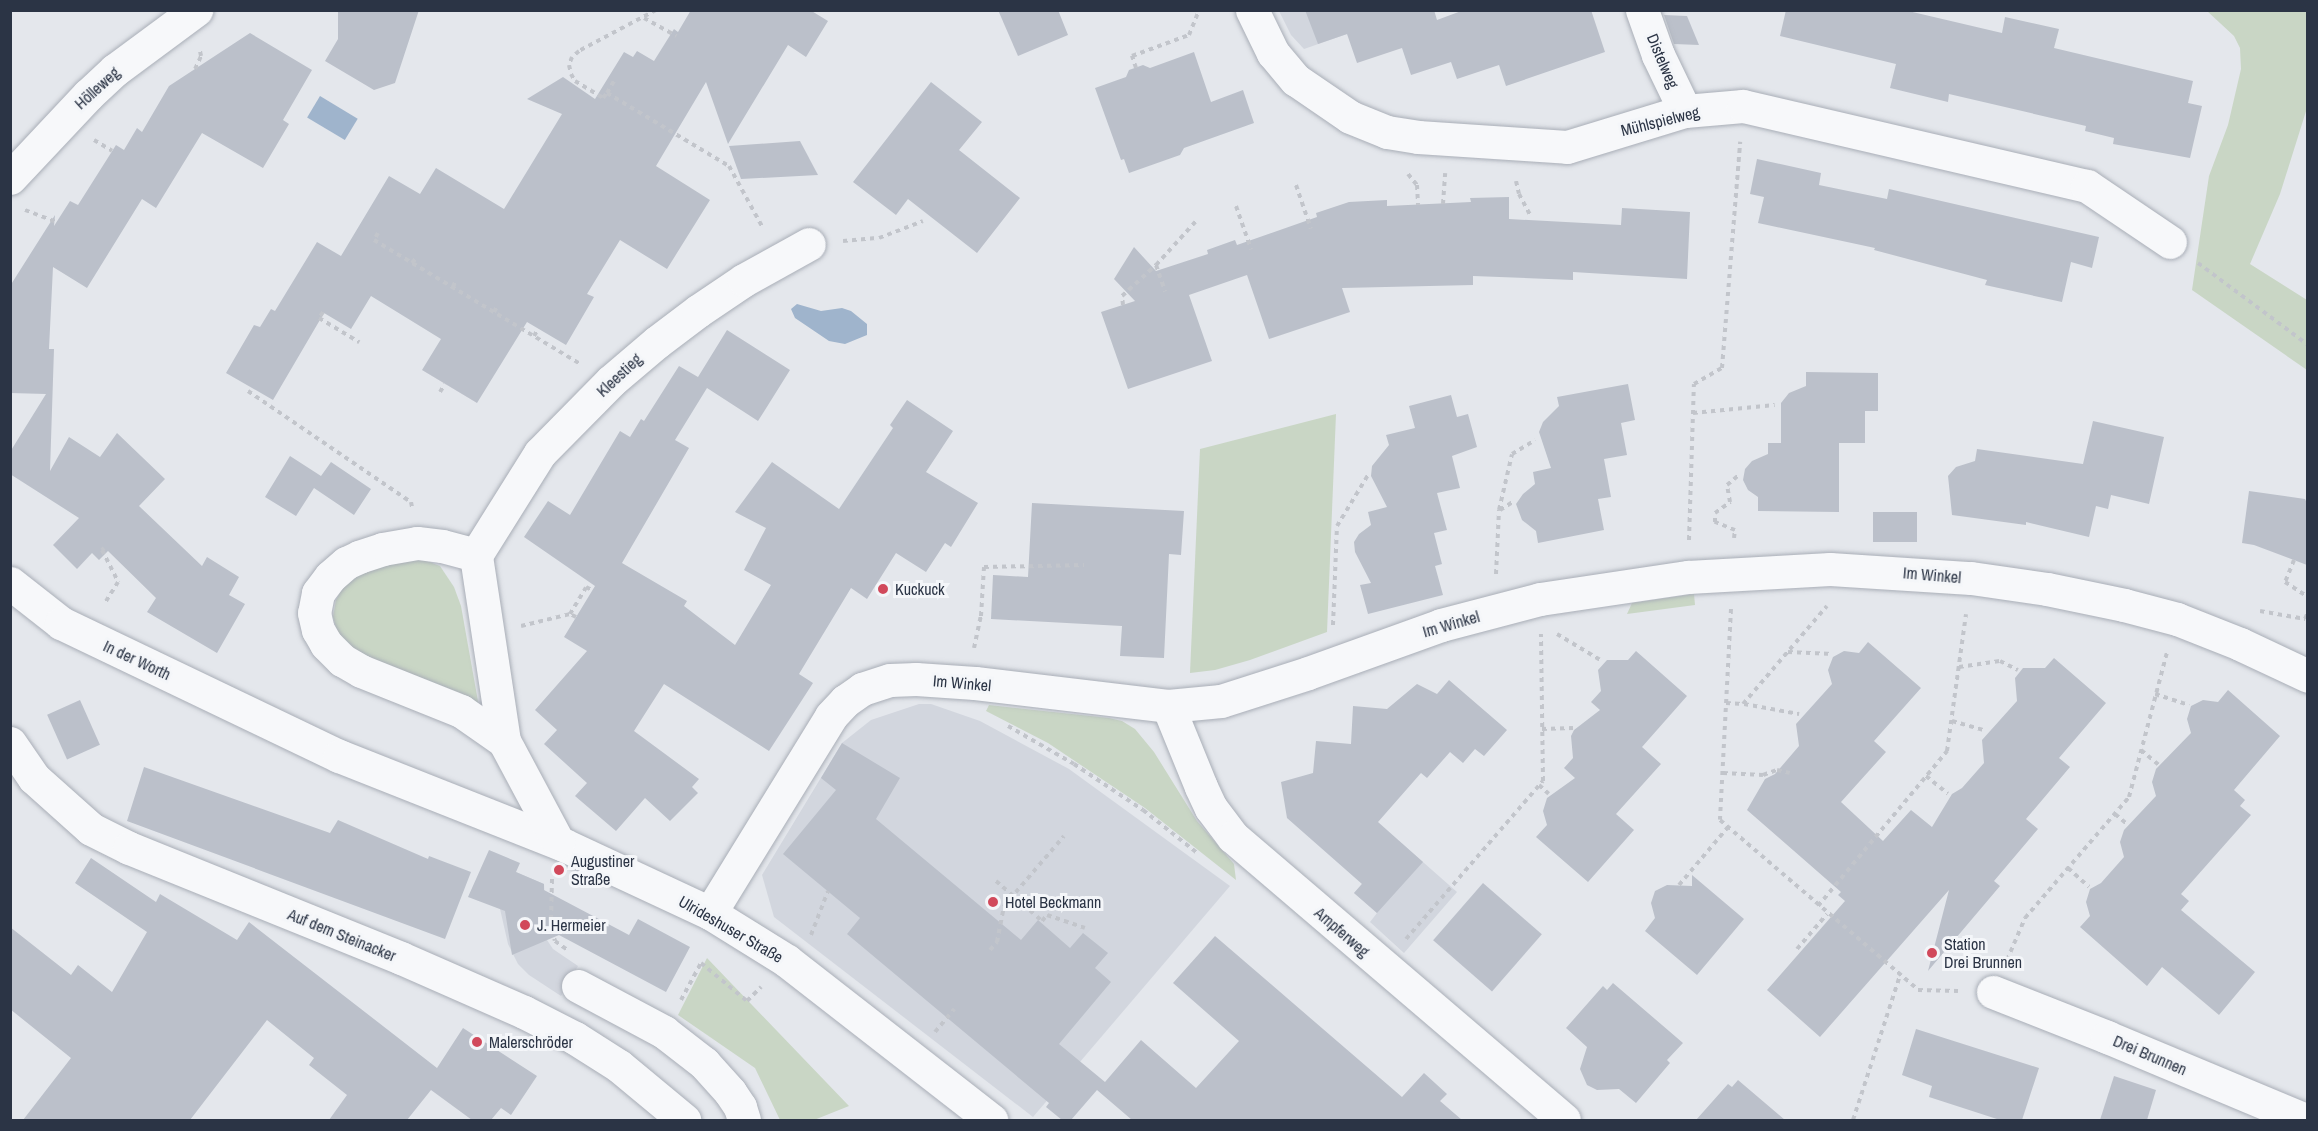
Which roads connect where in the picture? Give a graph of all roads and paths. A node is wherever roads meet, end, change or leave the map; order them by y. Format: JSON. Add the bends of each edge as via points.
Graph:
{"nodes":[{"id":1,"x":196,"y":10,"type":"edge"},
{"id":2,"x":656,"y":10,"type":"edge"},
{"id":3,"x":1199,"y":10,"type":"edge"},
{"id":4,"x":1252,"y":10,"type":"edge"},
{"id":5,"x":1642,"y":10,"type":"edge"},
{"id":6,"x":643,"y":17,"type":"junction"},
{"id":7,"x":676,"y":36,"type":"dead end"},
{"id":8,"x":1136,"y":68,"type":"dead end"},
{"id":9,"x":614,"y":81,"type":"dead end"},
{"id":10,"x":607,"y":93,"type":"junction"},
{"id":11,"x":1743,"y":106,"type":"junction"},
{"id":12,"x":1685,"y":111,"type":"junction"},
{"id":13,"x":10,"y":178,"type":"edge"},
{"id":14,"x":1296,"y":185,"type":"dead end"},
{"id":15,"x":1236,"y":206,"type":"dead end"},
{"id":16,"x":20,"y":208,"type":"dead end"},
{"id":17,"x":1198,"y":219,"type":"dead end"},
{"id":18,"x":923,"y":221,"type":"dead end"},
{"id":19,"x":57,"y":222,"type":"dead end"},
{"id":20,"x":1311,"y":229,"type":"dead end"},
{"id":21,"x":378,"y":233,"type":"dead end"},
{"id":22,"x":2170,"y":242,"type":"joint"},
{"id":23,"x":809,"y":244,"type":"joint"},
{"id":24,"x":1251,"y":249,"type":"dead end"},
{"id":25,"x":417,"y":257,"type":"dead end"},
{"id":26,"x":781,"y":260,"type":"junction"},
{"id":27,"x":412,"y":263,"type":"junction"},
{"id":28,"x":1156,"y":265,"type":"junction"},
{"id":29,"x":456,"y":280,"type":"dead end"},
{"id":30,"x":453,"y":287,"type":"junction"},
{"id":31,"x":1165,"y":291,"type":"dead end"},
{"id":32,"x":498,"y":305,"type":"dead end"},
{"id":33,"x":1123,"y":305,"type":"dead end"},
{"id":34,"x":323,"y":312,"type":"dead end"},
{"id":35,"x":494,"y":312,"type":"junction"},
{"id":36,"x":538,"y":329,"type":"dead end"},
{"id":37,"x":534,"y":336,"type":"junction"},
{"id":38,"x":358,"y":342,"type":"dead end"},
{"id":39,"x":2307,"y":345,"type":"edge"},
{"id":40,"x":611,"y":381,"type":"junction"},
{"id":41,"x":445,"y":384,"type":"dead end"},
{"id":42,"x":248,"y":391,"type":"dead end"},
{"id":43,"x":440,"y":392,"type":"dead end"},
{"id":44,"x":1775,"y":405,"type":"dead end"},
{"id":45,"x":1692,"y":412,"type":"junction"},
{"id":46,"x":1535,"y":440,"type":"dead end"},
{"id":47,"x":1740,"y":474,"type":"dead end"},
{"id":48,"x":1368,"y":475,"type":"dead end"},
{"id":49,"x":1513,"y":502,"type":"dead end"},
{"id":50,"x":1499,"y":510,"type":"junction"},
{"id":51,"x":1689,"y":541,"type":"dead end"},
{"id":52,"x":417,"y":543,"type":"junction"},
{"id":53,"x":1734,"y":546,"type":"dead end"},
{"id":54,"x":104,"y":548,"type":"dead end"},
{"id":55,"x":476,"y":555,"type":"junction"},
{"id":56,"x":2294,"y":560,"type":"dead end"},
{"id":57,"x":1084,"y":565,"type":"dead end"},
{"id":58,"x":1496,"y":579,"type":"dead end"},
{"id":59,"x":13,"y":590,"type":"edge"},
{"id":60,"x":592,"y":590,"type":"dead end"},
{"id":61,"x":2307,"y":597,"type":"edge"},
{"id":62,"x":1818,"y":604,"type":"dead end"},
{"id":63,"x":1740,"y":606,"type":"dead end"},
{"id":64,"x":1719,"y":607,"type":"dead end"},
{"id":65,"x":1955,"y":610,"type":"dead end"},
{"id":66,"x":1967,"y":611,"type":"dead end"},
{"id":67,"x":570,"y":614,"type":"junction"},
{"id":68,"x":576,"y":617,"type":"dead end"},
{"id":69,"x":1965,"y":622,"type":"dead end"},
{"id":70,"x":1730,"y":627,"type":"dead end"},
{"id":71,"x":1565,"y":630,"type":"dead end"},
{"id":72,"x":1332,"y":632,"type":"dead end"},
{"id":73,"x":1554,"y":632,"type":"junction"},
{"id":74,"x":487,"y":634,"type":"junction"},
{"id":75,"x":85,"y":635,"type":"junction"},
{"id":76,"x":1530,"y":637,"type":"dead end"},
{"id":77,"x":1541,"y":645,"type":"dead end"},
{"id":78,"x":1788,"y":652,"type":"junction"},
{"id":79,"x":1833,"y":654,"type":"dead end"},
{"id":80,"x":1602,"y":661,"type":"dead end"},
{"id":81,"x":1959,"y":667,"type":"junction"},
{"id":82,"x":2018,"y":670,"type":"dead end"},
{"id":83,"x":2307,"y":676,"type":"edge"},
{"id":84,"x":2159,"y":679,"type":"dead end"},
{"id":85,"x":975,"y":683,"type":"junction"},
{"id":86,"x":2155,"y":694,"type":"junction"},
{"id":87,"x":1726,"y":703,"type":"junction"},
{"id":88,"x":1743,"y":704,"type":"junction"},
{"id":89,"x":2189,"y":705,"type":"dead end"},
{"id":90,"x":1168,"y":706,"type":"junction"},
{"id":91,"x":1799,"y":714,"type":"dead end"},
{"id":92,"x":1952,"y":721,"type":"junction"},
{"id":93,"x":273,"y":723,"type":"joint"},
{"id":94,"x":1006,"y":725,"type":"dead end"},
{"id":95,"x":1573,"y":728,"type":"dead end"},
{"id":96,"x":1542,"y":729,"type":"junction"},
{"id":97,"x":1986,"y":731,"type":"dead end"},
{"id":98,"x":504,"y":741,"type":"junction"},
{"id":99,"x":10,"y":743,"type":"edge"},
{"id":100,"x":2141,"y":750,"type":"junction"},
{"id":101,"x":2159,"y":765,"type":"dead end"},
{"id":102,"x":1790,"y":772,"type":"dead end"},
{"id":103,"x":1723,"y":773,"type":"junction"},
{"id":104,"x":1926,"y":776,"type":"junction"},
{"id":105,"x":1539,"y":786,"type":"junction"},
{"id":106,"x":1550,"y":794,"type":"dead end"},
{"id":107,"x":1948,"y":794,"type":"dead end"},
{"id":108,"x":2115,"y":814,"type":"junction"},
{"id":109,"x":2127,"y":824,"type":"dead end"},
{"id":110,"x":1728,"y":827,"type":"junction"},
{"id":111,"x":1064,"y":836,"type":"dead end"},
{"id":112,"x":558,"y":842,"type":"junction"},
{"id":113,"x":1204,"y":858,"type":"dead end"},
{"id":114,"x":2068,"y":868,"type":"junction"},
{"id":115,"x":996,"y":881,"type":"dead end"},
{"id":116,"x":1679,"y":885,"type":"dead end"},
{"id":117,"x":551,"y":887,"type":"dead end"},
{"id":118,"x":2089,"y":887,"type":"dead end"},
{"id":119,"x":828,"y":891,"type":"dead end"},
{"id":120,"x":1013,"y":896,"type":"junction"},
{"id":121,"x":1818,"y":906,"type":"junction"},
{"id":122,"x":710,"y":913,"type":"junction"},
{"id":123,"x":1827,"y":914,"type":"junction"},
{"id":124,"x":551,"y":921,"type":"dead end"},
{"id":125,"x":1085,"y":928,"type":"dead end"},
{"id":126,"x":1797,"y":949,"type":"dead end"},
{"id":127,"x":990,"y":950,"type":"dead end"},
{"id":128,"x":1382,"y":966,"type":"junction"},
{"id":129,"x":798,"y":969,"type":"junction"},
{"id":130,"x":715,"y":974,"type":"dead end"},
{"id":131,"x":1900,"y":975,"type":"junction"},
{"id":132,"x":578,"y":986,"type":"dead end"},
{"id":133,"x":1993,"y":992,"type":"junction"},
{"id":134,"x":679,"y":1003,"type":"dead end"},
{"id":135,"x":954,"y":1009,"type":"dead end"},
{"id":136,"x":942,"y":1023,"type":"dead end"},
{"id":137,"x":684,"y":1120,"type":"edge"},
{"id":138,"x":744,"y":1120,"type":"edge"},
{"id":139,"x":991,"y":1120,"type":"edge"},
{"id":140,"x":1564,"y":1120,"type":"edge"},
{"id":141,"x":1853,"y":1120,"type":"edge"},
{"id":142,"x":2305,"y":1120,"type":"edge"}],
"edges":[{"from":1,"to":13,"type":"street","name":"Hölleweg","via":[[115,70]]},
{"from":2,"to":6,"type":"path"},
{"from":3,"to":8,"type":"path","via":[[1189,35],[1132,56]]},
{"from":4,"to":12,"type":"street","name":"Mühlspielweg","via":[[1274,53],[1296,80],[1350,117],[1387,132],[1567,147]]},
{"from":5,"to":12,"type":"street","name":"Distelweg"},
{"from":6,"to":7,"type":"path"},
{"from":6,"to":10,"type":"path","via":[[572,57],[569,65],[575,81],[603,98]]},
{"from":9,"to":10,"type":"path"},
{"from":10,"to":26,"type":"path","via":[[729,166]]},
{"from":11,"to":12,"type":"street","name":"Mühlspielweg"},
{"from":11,"to":22,"type":"street","name":"Mühlspielweg","via":[[2087,186]]},
{"from":11,"to":45,"type":"path","via":[[1722,368],[1694,384]]},
{"from":14,"to":20,"type":"path"},
{"from":15,"to":24,"type":"path"},
{"from":16,"to":19,"type":"path"},
{"from":17,"to":28,"type":"path"},
{"from":18,"to":23,"type":"path","via":[[879,238]]},
{"from":21,"to":27,"type":"path","via":[[374,240]]},
{"from":22,"to":39,"type":"path"},
{"from":23,"to":26,"type":"street","name":"Kleestieg"},
{"from":25,"to":27,"type":"path"},
{"from":26,"to":40,"type":"street","name":"Kleestieg","via":[[698,312]]},
{"from":27,"to":30,"type":"path"},
{"from":28,"to":31,"type":"path"},
{"from":28,"to":33,"type":"path","via":[[1122,296]]},
{"from":29,"to":30,"type":"path"},
{"from":30,"to":35,"type":"path"},
{"from":32,"to":35,"type":"path"},
{"from":34,"to":38,"type":"path","via":[[319,318]]},
{"from":35,"to":37,"type":"path"},
{"from":36,"to":37,"type":"path"},
{"from":37,"to":40,"type":"path"},
{"from":40,"to":55,"type":"street","name":"Kleestieg","via":[[540,453]]},
{"from":41,"to":43,"type":"path"},
{"from":42,"to":52,"type":"path","via":[[411,502]]},
{"from":44,"to":45,"type":"path"},
{"from":45,"to":51,"type":"path"},
{"from":46,"to":50,"type":"path","via":[[1512,454]]},
{"from":47,"to":53,"type":"path","via":[[1727,485],[1730,502],[1715,513],[1715,522],[1735,530]]},
{"from":48,"to":72,"type":"path","via":[[1337,526]]},
{"from":49,"to":50,"type":"path"},
{"from":50,"to":58,"type":"path"},
{"from":52,"to":55,"type":"street"},
{"from":52,"to":98,"type":"street","via":[[383,549],[346,563],[318,593],[314,613],[318,630],[342,660],[461,711]]},
{"from":54,"to":75,"type":"path","via":[[118,582]]},
{"from":55,"to":74,"type":"street"},
{"from":56,"to":61,"type":"path","via":[[2285,582]]},
{"from":57,"to":85,"type":"path","via":[[984,567],[981,616],[971,659]]},
{"from":59,"to":75,"type":"street","name":"In der Worth"},
{"from":60,"to":67,"type":"path","via":[[586,586]]},
{"from":62,"to":78,"type":"path","via":[[1830,603]]},
{"from":63,"to":64,"type":"path"},
{"from":65,"to":66,"type":"path"},
{"from":67,"to":68,"type":"path"},
{"from":67,"to":74,"type":"path"},
{"from":69,"to":81,"type":"path"},
{"from":70,"to":87,"type":"path"},
{"from":71,"to":73,"type":"path"},
{"from":73,"to":76,"type":"path"},
{"from":73,"to":80,"type":"path"},
{"from":74,"to":98,"type":"street"},
{"from":75,"to":93,"type":"street","name":"In der Worth"},
{"from":77,"to":96,"type":"path"},
{"from":78,"to":79,"type":"path"},
{"from":78,"to":88,"type":"path"},
{"from":81,"to":82,"type":"path","via":[[2000,661]]},
{"from":81,"to":92,"type":"path"},
{"from":83,"to":90,"type":"street","name":"Im Winkel","via":[[2177,619],[2124,605],[1971,578],[1830,568],[1688,577],[1540,599],[1441,625],[1221,701]]},
{"from":84,"to":86,"type":"path"},
{"from":85,"to":90,"type":"street","name":"Im Winkel"},
{"from":85,"to":122,"type":"street","name":"Im Winkel","via":[[890,680],[862,689],[845,701],[822,730]]},
{"from":86,"to":89,"type":"path"},
{"from":86,"to":100,"type":"path"},
{"from":87,"to":88,"type":"path"},
{"from":87,"to":103,"type":"path"},
{"from":88,"to":91,"type":"path"},
{"from":90,"to":128,"type":"street","name":"Ampferweg","via":[[1211,808],[1233,837]]},
{"from":92,"to":97,"type":"path"},
{"from":92,"to":104,"type":"path","via":[[1947,751]]},
{"from":93,"to":112,"type":"street","name":"Ulrideshuser Straße","via":[[339,756]]},
{"from":94,"to":113,"type":"path","via":[[1074,764]]},
{"from":95,"to":96,"type":"path"},
{"from":96,"to":105,"type":"path","via":[[1543,781]]},
{"from":98,"to":112,"type":"street"},
{"from":99,"to":137,"type":"street","name":"Auf dem Steinacker","via":[[34,778],[91,829],[524,1012],[619,1066]]},
{"from":100,"to":101,"type":"path"},
{"from":100,"to":108,"type":"path","via":[[2129,797]]},
{"from":102,"to":103,"type":"path"},
{"from":103,"to":110,"type":"path","via":[[1720,820]]},
{"from":104,"to":107,"type":"path"},
{"from":104,"to":121,"type":"path"},
{"from":105,"to":106,"type":"path"},
{"from":105,"to":128,"type":"path"},
{"from":108,"to":109,"type":"path"},
{"from":108,"to":114,"type":"path"},
{"from":110,"to":116,"type":"path"},
{"from":110,"to":121,"type":"path"},
{"from":111,"to":120,"type":"path"},
{"from":112,"to":122,"type":"street","name":"Ulrideshuser Straße"},
{"from":114,"to":118,"type":"path"},
{"from":114,"to":133,"type":"path","via":[[2025,918]]},
{"from":115,"to":120,"type":"path"},
{"from":117,"to":124,"type":"path"},
{"from":119,"to":129,"type":"path"},
{"from":120,"to":125,"type":"path","via":[[1042,921],[1047,915]]},
{"from":120,"to":127,"type":"path","via":[[1004,906],[998,942]]},
{"from":121,"to":123,"type":"path"},
{"from":122,"to":129,"type":"street","name":"Ulrideshuser Straße"},
{"from":123,"to":126,"type":"path"},
{"from":123,"to":131,"type":"path"},
{"from":128,"to":140,"type":"street","name":"Ampferweg"},
{"from":129,"to":139,"type":"street","name":"Ulrideshuser Straße"},
{"from":130,"to":134,"type":"path","via":[[701,963]]},
{"from":131,"to":133,"type":"path","via":[[1918,990]]},
{"from":131,"to":141,"type":"path"},
{"from":132,"to":138,"type":"street","via":[[664,1032],[704,1063],[730,1092]]},
{"from":133,"to":142,"type":"street","name":"Drei Brunnen"},
{"from":135,"to":136,"type":"path"}]}
